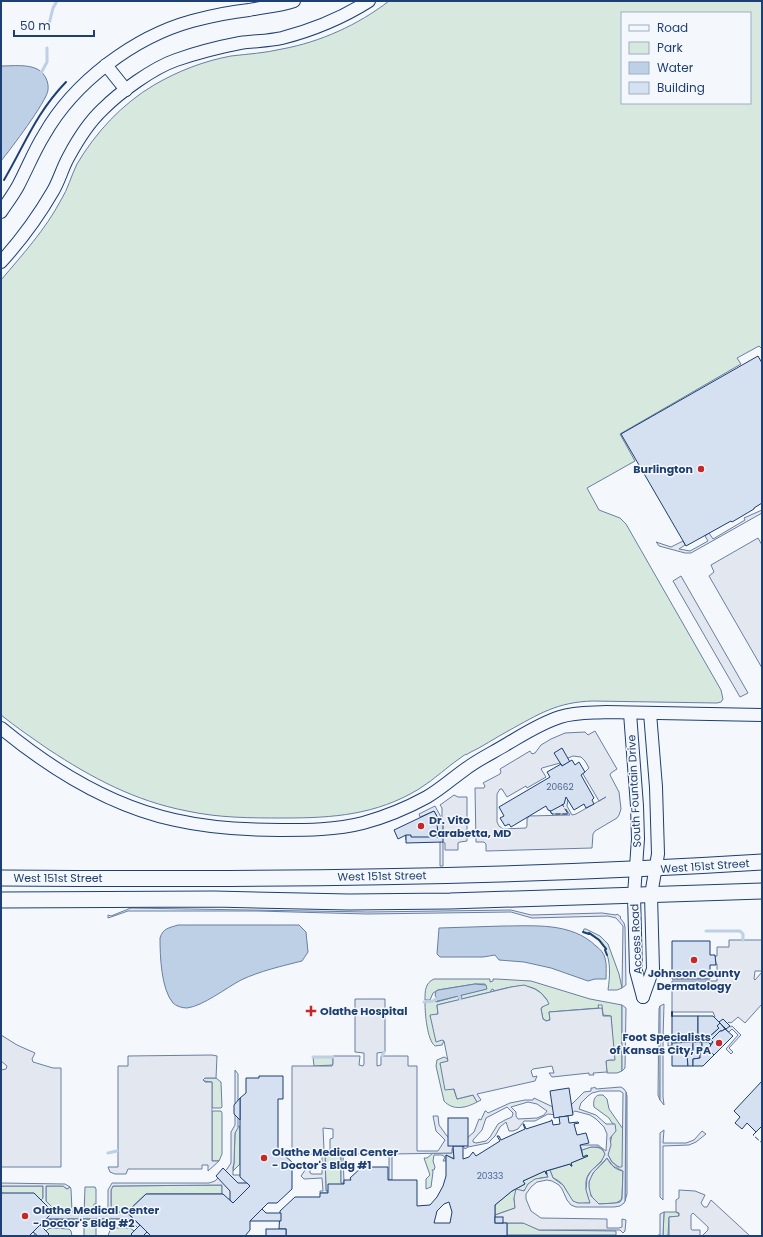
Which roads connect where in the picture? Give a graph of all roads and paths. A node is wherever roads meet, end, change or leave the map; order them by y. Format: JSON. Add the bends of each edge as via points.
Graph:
{"nodes":[{"id":1,"x":294,"y":1,"type":"edge"},
{"id":2,"x":367,"y":2,"type":"edge"},
{"id":3,"x":106,"y":65,"type":"junction"},
{"id":4,"x":126,"y":90,"type":"junction"},
{"id":5,"x":1,"y":212,"type":"edge"},
{"id":6,"x":1,"y":262,"type":"edge"},
{"id":7,"x":630,"y":713,"type":"junction"},
{"id":8,"x":650,"y":713,"type":"junction"},
{"id":9,"x":762,"y":715,"type":"edge"},
{"id":10,"x":1,"y":728,"type":"edge"},
{"id":11,"x":762,"y":862,"type":"edge"},
{"id":12,"x":656,"y":868,"type":"junction"},
{"id":13,"x":636,"y":870,"type":"junction"},
{"id":14,"x":1,"y":878,"type":"edge"},
{"id":15,"x":762,"y":891,"type":"edge"},
{"id":16,"x":634,"y":894,"type":"junction"},
{"id":17,"x":651,"y":894,"type":"junction"},
{"id":18,"x":1,"y":900,"type":"edge"}],
"edges":[{"from":1,"to":3,"type":"street","via":[[269,8],[211,16],[172,28],[137,44]]},
{"from":2,"to":4,"type":"street","via":[[347,15],[282,38],[240,43],[174,61]]},
{"from":3,"to":4,"type":"street"},
{"from":3,"to":5,"type":"street","via":[[88,79],[53,120],[17,188]]},
{"from":4,"to":6,"type":"street","via":[[102,109],[87,128],[68,158],[41,211]]},
{"from":7,"to":8,"type":"street"},
{"from":7,"to":10,"type":"street","via":[[586,713],[560,717],[535,728],[469,766],[429,796],[394,812],[362,824],[300,830],[214,827],[152,814],[82,785]]},
{"from":7,"to":13,"type":"street","name":"South Fountain Drive","via":[[637,806]]},
{"from":8,"to":9,"type":"street"},
{"from":8,"to":12,"type":"street","name":"South Fountain Drive","via":[[656,787]]},
{"from":11,"to":12,"type":"main road","name":"West 151st Street"},
{"from":12,"to":13,"type":"main road","name":"West 151st Street"},
{"from":12,"to":17,"type":"street","name":"Access Road"},
{"from":13,"to":14,"type":"main road","name":"West 151st Street","via":[[238,878]]},
{"from":13,"to":16,"type":"street","name":"Access Road"},
{"from":15,"to":17,"type":"main road","name":"West 151st Street"},
{"from":16,"to":17,"type":"main road","name":"West 151st Street"},
{"from":16,"to":17,"type":"street","name":"Access Road","via":[[636,971],[643,997],[653,969]]},
{"from":16,"to":18,"type":"main road","name":"West 151st Street","via":[[427,902]]}]}
